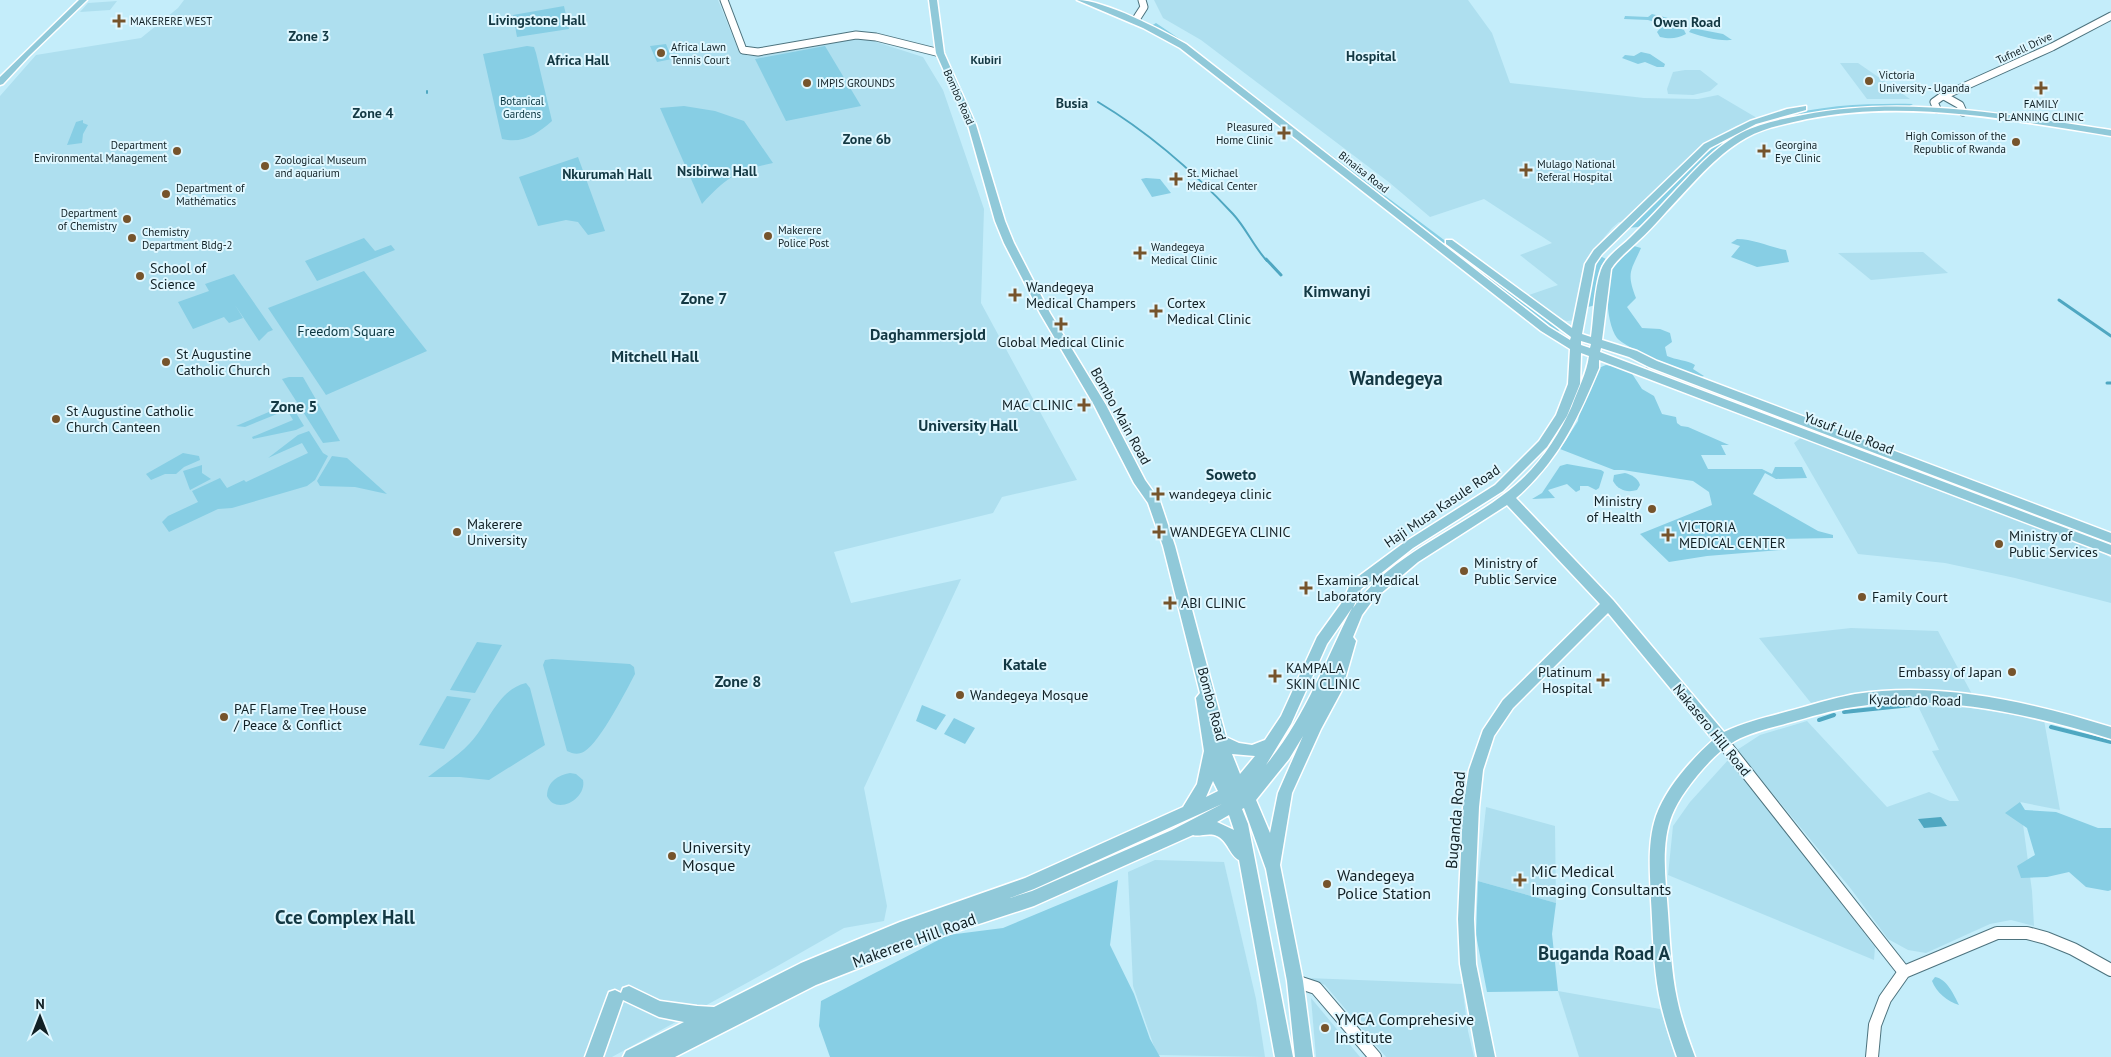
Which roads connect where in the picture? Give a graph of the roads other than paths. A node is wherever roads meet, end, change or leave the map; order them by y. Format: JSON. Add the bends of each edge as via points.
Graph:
{"nodes":[{"id":1,"x":83,"y":0,"type":"edge"},
{"id":2,"x":724,"y":0,"type":"edge"},
{"id":3,"x":933,"y":0,"type":"edge"},
{"id":4,"x":1080,"y":0,"type":"edge"},
{"id":5,"x":1096,"y":0,"type":"edge"},
{"id":6,"x":1142,"y":0,"type":"edge"},
{"id":7,"x":2111,"y":16,"type":"edge"},
{"id":8,"x":1136,"y":18,"type":"junction"},
{"id":9,"x":940,"y":53,"type":"junction"},
{"id":10,"x":0,"y":82,"type":"edge"},
{"id":11,"x":1944,"y":96,"type":"junction"},
{"id":12,"x":1936,"y":106,"type":"junction"},
{"id":13,"x":1962,"y":109,"type":"junction"},
{"id":14,"x":2111,"y":126,"type":"edge"},
{"id":15,"x":2111,"y":133,"type":"edge"},
{"id":16,"x":1702,"y":151,"type":"junction"},
{"id":17,"x":1716,"y":155,"type":"junction"},
{"id":18,"x":993,"y":193,"type":"joint"},
{"id":19,"x":1576,"y":342,"type":"junction"},
{"id":20,"x":1597,"y":342,"type":"junction"},
{"id":21,"x":1596,"y":356,"type":"junction"},
{"id":22,"x":1773,"y":415,"type":"junction"},
{"id":23,"x":1508,"y":498,"type":"junction"},
{"id":24,"x":2109,"y":543,"type":"edge"},
{"id":25,"x":1410,"y":545,"type":"junction"},
{"id":26,"x":1422,"y":554,"type":"junction"},
{"id":27,"x":1608,"y":604,"type":"junction"},
{"id":28,"x":1353,"y":622,"type":"junction"},
{"id":29,"x":1200,"y":661,"type":"joint"},
{"id":30,"x":1278,"y":732,"type":"junction"},
{"id":31,"x":2111,"y":733,"type":"edge"},
{"id":32,"x":1722,"y":741,"type":"junction"},
{"id":33,"x":1215,"y":742,"type":"junction"},
{"id":34,"x":1237,"y":796,"type":"junction"},
{"id":35,"x":1189,"y":811,"type":"junction"},
{"id":36,"x":1177,"y":835,"type":"junction"},
{"id":37,"x":1274,"y":870,"type":"junction"},
{"id":38,"x":1250,"y":872,"type":"junction"},
{"id":39,"x":2111,"y":970,"type":"edge"},
{"id":40,"x":1904,"y":972,"type":"junction"},
{"id":41,"x":1295,"y":981,"type":"junction"},
{"id":42,"x":718,"y":1014,"type":"junction"},
{"id":43,"x":594,"y":1057,"type":"edge"},
{"id":44,"x":632,"y":1057,"type":"edge"},
{"id":45,"x":657,"y":1057,"type":"edge"},
{"id":46,"x":1284,"y":1057,"type":"edge"},
{"id":47,"x":1304,"y":1057,"type":"edge"},
{"id":48,"x":1375,"y":1057,"type":"edge"},
{"id":49,"x":1486,"y":1057,"type":"edge"},
{"id":50,"x":1686,"y":1057,"type":"edge"},
{"id":51,"x":1872,"y":1057,"type":"edge"}],
"edges":[{"from":1,"to":10,"type":"main road"},
{"from":2,"to":9,"type":"street","via":[[743,50],[747,52],[770,51],[856,35]]},
{"from":3,"to":9,"type":"main road","name":"Bombo Road"},
{"from":4,"to":8,"type":"main road"},
{"from":5,"to":8,"type":"main road","name":"Binaisa Road"},
{"from":6,"to":8,"type":"street","via":[[1144,7]]},
{"from":7,"to":11,"type":"street","name":"Tufnell Drive"},
{"from":8,"to":19,"type":"main road","name":"Binaisa Road","via":[[1183,46],[1545,329]]},
{"from":8,"to":19,"type":"main road","name":"Binaisa Road","via":[[1170,30],[1190,43],[1537,307]]},
{"from":9,"to":18,"type":"main road","name":"Bombo Road","via":[[972,124]]},
{"from":11,"to":12,"type":"street","name":"Tufnell Drive"},
{"from":11,"to":13,"type":"street"},
{"from":12,"to":13,"type":"main road"},
{"from":12,"to":16,"type":"main road","name":"Haji Musa Kasule Road","via":[[1852,102],[1803,108],[1735,129]]},
{"from":12,"to":17,"type":"main road","name":"Haji Musa Kasule Road","via":[[1848,110],[1797,118],[1738,138]]},
{"from":13,"to":14,"type":"main road"},
{"from":13,"to":15,"type":"main road"},
{"from":16,"to":17,"type":"main road"},
{"from":16,"to":19,"type":"main road","name":"Haji Musa Kasule Road","via":[[1598,252],[1590,264]]},
{"from":17,"to":20,"type":"main road","name":"Haji Musa Kasule Road","via":[[1612,259],[1606,269]]},
{"from":18,"to":29,"type":"main road","name":"Bombo Main Road","via":[[1000,221],[1044,313],[1100,405],[1140,483],[1154,501]]},
{"from":19,"to":20,"type":"main road"},
{"from":19,"to":21,"type":"main road","name":"Yusuf Lule Road"},
{"from":19,"to":25,"type":"main road","name":"Haji Musa Kasule Road","via":[[1574,384],[1570,395],[1561,416],[1529,460],[1499,488]]},
{"from":20,"to":21,"type":"main road","name":"Haji Musa Kasule Road"},
{"from":20,"to":22,"type":"main road","name":"Yusuf Lule Road"},
{"from":21,"to":22,"type":"main road","name":"Yusuf Lule Road"},
{"from":21,"to":23,"type":"main road","name":"Haji Musa Kasule Road","via":[[1572,418],[1553,450],[1532,477]]},
{"from":22,"to":24,"type":"main road","name":"Yusuf Lule Road"},
{"from":23,"to":26,"type":"main road","name":"Haji Musa Kasule Road"},
{"from":23,"to":27,"type":"main road","name":"Nakasero Hill Road"},
{"from":25,"to":26,"type":"main road"},
{"from":25,"to":30,"type":"main road","name":"Haji Musa Kasule Road","via":[[1356,586],[1348,604],[1322,641]]},
{"from":26,"to":28,"type":"main road","name":"Haji Musa Kasule Road","via":[[1368,596]]},
{"from":27,"to":32,"type":"main road","name":"Nakasero Hill Road"},
{"from":27,"to":49,"type":"main road","name":"Buganda Road","via":[[1508,704],[1488,734],[1476,770],[1470,807],[1466,919],[1468,964]]},
{"from":28,"to":34,"type":"main road","via":[[1303,724],[1284,754]]},
{"from":28,"to":37,"type":"main road","via":[[1335,690],[1285,793]]},
{"from":29,"to":33,"type":"main road","name":"Bombo Road"},
{"from":30,"to":33,"type":"main road","via":[[1270,744],[1252,751]]},
{"from":30,"to":34,"type":"main road","name":"Haji Musa Kasule Road"},
{"from":31,"to":32,"type":"main road","name":"Kyadondo Road","via":[[1998,705],[1952,699],[1868,698],[1830,704],[1739,732]]},
{"from":32,"to":40,"type":"street","name":"Nakasero Hill Road"},
{"from":32,"to":50,"type":"main road","via":[[1686,780],[1671,802],[1660,830],[1661,941],[1667,994]]},
{"from":33,"to":34,"type":"main road","name":"Bombo Road","via":[[1230,769]]},
{"from":33,"to":34,"type":"main road","via":[[1219,776]]},
{"from":33,"to":35,"type":"main road","via":[[1202,792]]},
{"from":34,"to":35,"type":"main road","name":"Makerere Hill Road"},
{"from":34,"to":36,"type":"main road"},
{"from":34,"to":37,"type":"main road","via":[[1255,813]]},
{"from":34,"to":38,"type":"main road"},
{"from":35,"to":42,"type":"main road","name":"Makerere Hill Road","via":[[1028,884],[807,969]]},
{"from":36,"to":38,"type":"main road","via":[[1203,827],[1227,833],[1237,845]]},
{"from":36,"to":45,"type":"main road","name":"Makerere Hill Road","via":[[1034,898],[933,931],[811,978]]},
{"from":37,"to":41,"type":"main road"},
{"from":38,"to":46,"type":"main road"},
{"from":39,"to":40,"type":"street","via":[[2073,949],[2027,933],[1997,933]]},
{"from":40,"to":51,"type":"street","via":[[1885,999],[1875,1025]]},
{"from":41,"to":47,"type":"main road"},
{"from":41,"to":48,"type":"street","via":[[1316,988]]},
{"from":42,"to":43,"type":"main road","via":[[697,1015],[659,1009],[622,996]]},
{"from":42,"to":44,"type":"main road","name":"Makerere Hill Road"}]}
